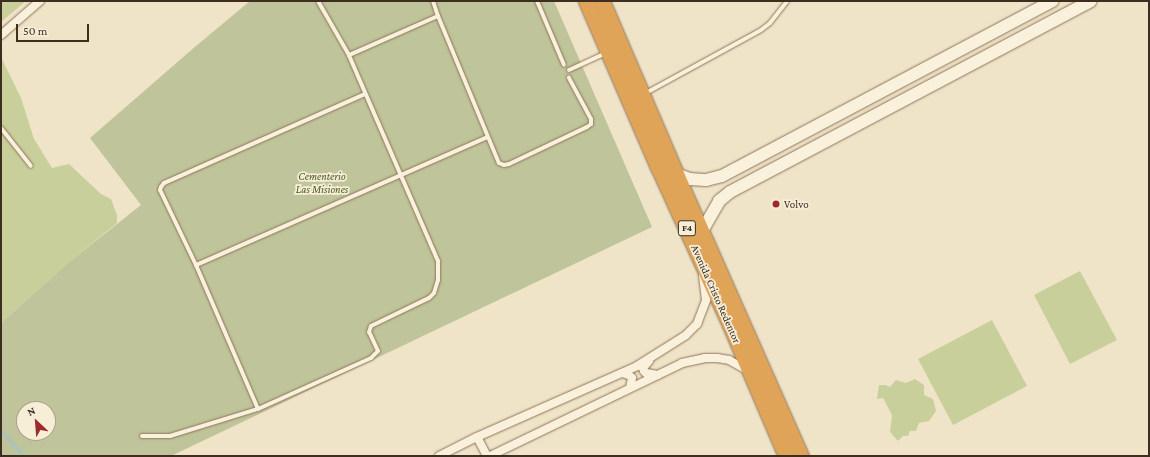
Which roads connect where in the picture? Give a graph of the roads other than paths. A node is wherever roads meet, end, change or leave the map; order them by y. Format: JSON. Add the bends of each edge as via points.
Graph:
{"nodes":[{"id":1,"x":40,"y":1,"type":"edge"},
{"id":2,"x":318,"y":1,"type":"edge"},
{"id":3,"x":433,"y":1,"type":"edge"},
{"id":4,"x":537,"y":1,"type":"edge"},
{"id":5,"x":586,"y":1,"type":"edge"},
{"id":6,"x":602,"y":1,"type":"edge"},
{"id":7,"x":787,"y":1,"type":"edge"},
{"id":8,"x":1052,"y":1,"type":"edge"},
{"id":9,"x":1090,"y":1,"type":"edge"},
{"id":10,"x":438,"y":16,"type":"junction"},
{"id":11,"x":1061,"y":16,"type":"junction"},
{"id":12,"x":1,"y":35,"type":"edge"},
{"id":13,"x":608,"y":52,"type":"junction"},
{"id":14,"x":349,"y":55,"type":"junction"},
{"id":15,"x":564,"y":65,"type":"dead end"},
{"id":16,"x":568,"y":70,"type":"dead end"},
{"id":17,"x":569,"y":78,"type":"dead end"},
{"id":18,"x":365,"y":94,"type":"junction"},
{"id":19,"x":642,"y":95,"type":"junction"},
{"id":20,"x":1,"y":128,"type":"edge"},
{"id":21,"x":487,"y":137,"type":"junction"},
{"id":22,"x":32,"y":166,"type":"dead end"},
{"id":23,"x":676,"y":174,"type":"junction"},
{"id":24,"x":402,"y":175,"type":"junction"},
{"id":25,"x":722,"y":176,"type":"junction"},
{"id":26,"x":730,"y":192,"type":"junction"},
{"id":27,"x":702,"y":231,"type":"junction"},
{"id":28,"x":196,"y":265,"type":"junction"},
{"id":29,"x":702,"y":266,"type":"junction"},
{"id":30,"x":649,"y":360,"type":"junction"},
{"id":31,"x":622,"y":373,"type":"junction"},
{"id":32,"x":750,"y":373,"type":"junction"},
{"id":33,"x":658,"y":375,"type":"junction"},
{"id":34,"x":630,"y":388,"type":"junction"},
{"id":35,"x":258,"y":409,"type":"junction"},
{"id":36,"x":142,"y":436,"type":"dead end"},
{"id":37,"x":477,"y":437,"type":"junction"},
{"id":38,"x":439,"y":456,"type":"edge"},
{"id":39,"x":487,"y":456,"type":"edge"},
{"id":40,"x":490,"y":456,"type":"edge"},
{"id":41,"x":786,"y":456,"type":"edge"},
{"id":42,"x":801,"y":456,"type":"edge"}],
"edges":[{"from":1,"to":12,"type":"street"},
{"from":2,"to":14,"type":"lane"},
{"from":3,"to":10,"type":"lane"},
{"from":4,"to":15,"type":"lane"},
{"from":5,"to":13,"type":"highway","name":"Avenida Cristo Redentor","number":"F4"},
{"from":6,"to":19,"type":"highway","name":"Avenida Cristo Redentor","number":"F4"},
{"from":7,"to":19,"type":"lane","via":[[761,30]]},
{"from":8,"to":11,"type":"main road"},
{"from":8,"to":25,"type":"main road"},
{"from":9,"to":11,"type":"main road"},
{"from":10,"to":14,"type":"lane"},
{"from":10,"to":21,"type":"lane"},
{"from":11,"to":26,"type":"main road"},
{"from":13,"to":16,"type":"lane"},
{"from":13,"to":29,"type":"highway","name":"Avenida Cristo Redentor","number":"F4"},
{"from":14,"to":18,"type":"lane"},
{"from":17,"to":21,"type":"lane","via":[[590,119],[591,124],[587,127],[504,165],[499,162]]},
{"from":18,"to":24,"type":"lane"},
{"from":18,"to":28,"type":"lane","via":[[164,184],[160,190]]},
{"from":19,"to":23,"type":"highway","name":"Avenida Cristo Redentor","number":"F4"},
{"from":20,"to":22,"type":"lane"},
{"from":21,"to":24,"type":"lane"},
{"from":23,"to":25,"type":"main road","via":[[690,179],[706,180]]},
{"from":23,"to":27,"type":"highway","name":"Avenida Cristo Redentor","number":"F4"},
{"from":24,"to":28,"type":"lane"},
{"from":24,"to":35,"type":"lane","via":[[438,261],[438,280],[434,293],[430,298],[371,326],[368,332],[378,351],[375,355]]},
{"from":25,"to":26,"type":"main road"},
{"from":26,"to":27,"type":"main road","via":[[719,201]]},
{"from":27,"to":42,"type":"highway","name":"Avenida Cristo Redentor","number":"F4"},
{"from":28,"to":35,"type":"lane"},
{"from":29,"to":30,"type":"street","via":[[706,300],[697,324],[686,335]]},
{"from":29,"to":32,"type":"highway","name":"Avenida Cristo Redentor","number":"F4"},
{"from":30,"to":31,"type":"street"},
{"from":30,"to":33,"type":"street","via":[[643,368],[644,371]]},
{"from":31,"to":34,"type":"street","via":[[632,378]]},
{"from":31,"to":37,"type":"street"},
{"from":32,"to":33,"type":"street","via":[[729,360],[705,358],[682,364]]},
{"from":32,"to":41,"type":"highway","name":"Avenida Cristo Redentor","number":"F4"},
{"from":33,"to":34,"type":"street"},
{"from":34,"to":40,"type":"street"},
{"from":35,"to":36,"type":"lane","via":[[170,436]]},
{"from":37,"to":38,"type":"street"},
{"from":37,"to":39,"type":"street"}]}
